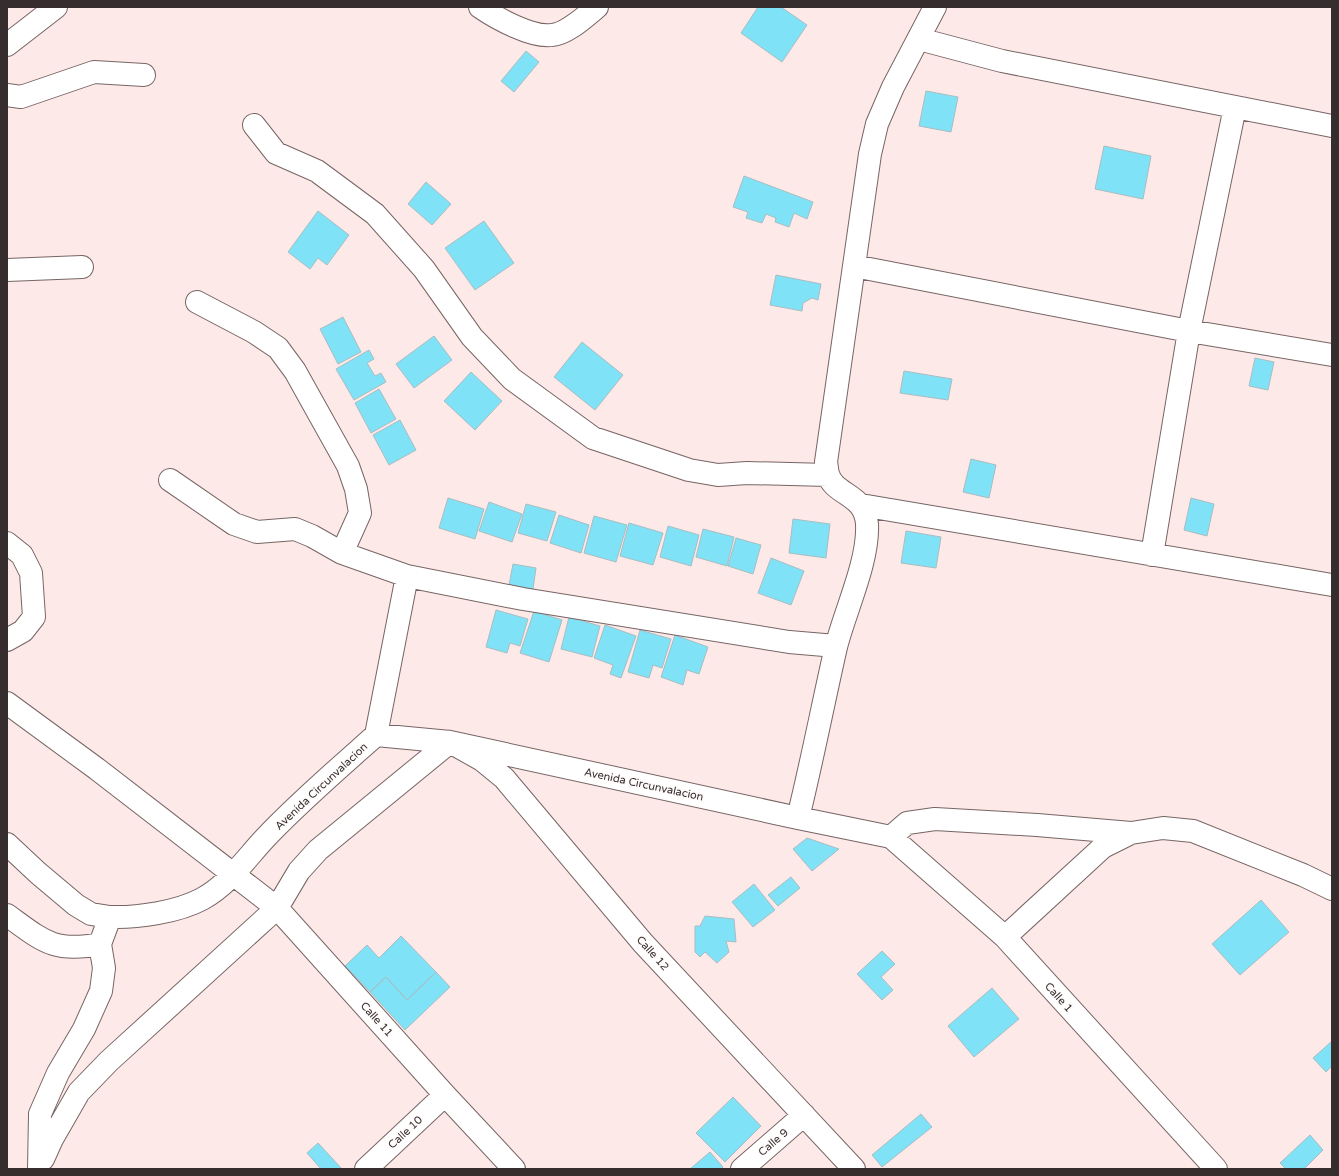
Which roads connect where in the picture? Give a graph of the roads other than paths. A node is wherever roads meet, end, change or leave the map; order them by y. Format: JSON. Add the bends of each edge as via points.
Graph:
{"nodes":[{"id":1,"x":56,"y":7,"type":"edge"},
{"id":2,"x":480,"y":7,"type":"edge"},
{"id":3,"x":597,"y":7,"type":"edge"},
{"id":4,"x":934,"y":7,"type":"edge"},
{"id":5,"x":919,"y":39,"type":"junction"},
{"id":6,"x":7,"y":45,"type":"edge"},
{"id":7,"x":144,"y":75,"type":"dead end"},
{"id":8,"x":7,"y":95,"type":"edge"},
{"id":9,"x":1235,"y":107,"type":"junction"},
{"id":10,"x":254,"y":125,"type":"dead end"},
{"id":11,"x":1332,"y":126,"type":"edge"},
{"id":12,"x":854,"y":266,"type":"junction"},
{"id":13,"x":82,"y":267,"type":"dead end"},
{"id":14,"x":7,"y":270,"type":"edge"},
{"id":15,"x":197,"y":302,"type":"dead end"},
{"id":16,"x":1189,"y":331,"type":"junction"},
{"id":17,"x":1332,"y":355,"type":"edge"},
{"id":18,"x":828,"y":475,"type":"junction"},
{"id":19,"x":170,"y":480,"type":"dead end"},
{"id":20,"x":861,"y":505,"type":"junction"},
{"id":21,"x":7,"y":543,"type":"edge"},
{"id":22,"x":342,"y":553,"type":"junction"},
{"id":23,"x":1152,"y":555,"type":"junction"},
{"id":24,"x":407,"y":576,"type":"junction"},
{"id":25,"x":1332,"y":585,"type":"edge"},
{"id":26,"x":7,"y":640,"type":"edge"},
{"id":27,"x":836,"y":646,"type":"junction"},
{"id":28,"x":7,"y":703,"type":"edge"},
{"id":29,"x":376,"y":736,"type":"junction"},
{"id":30,"x":450,"y":742,"type":"junction"},
{"id":31,"x":798,"y":818,"type":"junction"},
{"id":32,"x":1131,"y":833,"type":"junction"},
{"id":33,"x":891,"y":837,"type":"junction"},
{"id":34,"x":7,"y":844,"type":"edge"},
{"id":35,"x":234,"y":875,"type":"junction"},
{"id":36,"x":1332,"y":889,"type":"edge"},
{"id":37,"x":277,"y":908,"type":"junction"},
{"id":38,"x":7,"y":915,"type":"edge"},
{"id":39,"x":110,"y":917,"type":"junction"},
{"id":40,"x":1005,"y":937,"type":"junction"},
{"id":41,"x":100,"y":944,"type":"junction"},
{"id":42,"x":445,"y":1095,"type":"junction"},
{"id":43,"x":804,"y":1115,"type":"junction"},
{"id":44,"x":39,"y":1169,"type":"edge"},
{"id":45,"x":366,"y":1169,"type":"edge"},
{"id":46,"x":514,"y":1169,"type":"edge"},
{"id":47,"x":742,"y":1169,"type":"edge"},
{"id":48,"x":854,"y":1169,"type":"edge"},
{"id":49,"x":1216,"y":1169,"type":"edge"}],
"edges":[{"from":1,"to":6,"type":"street"},
{"from":2,"to":3,"type":"street","via":[[496,18],[528,31],[552,35],[574,25]]},
{"from":4,"to":5,"type":"street"},
{"from":5,"to":9,"type":"street","via":[[1002,61]]},
{"from":5,"to":12,"type":"street","via":[[893,87],[877,124],[870,154]]},
{"from":7,"to":8,"type":"street","via":[[94,72],[21,97]]},
{"from":9,"to":11,"type":"street"},
{"from":9,"to":16,"type":"street"},
{"from":10,"to":18,"type":"street","via":[[276,153],[317,171],[375,214],[424,269],[472,337],[512,379],[593,438],[689,470],[718,475]]},
{"from":12,"to":16,"type":"street"},
{"from":12,"to":18,"type":"street","via":[[827,452]]},
{"from":13,"to":14,"type":"street"},
{"from":15,"to":22,"type":"street","via":[[254,332],[278,348],[295,371],[348,466],[356,489],[360,513]]},
{"from":16,"to":17,"type":"street"},
{"from":16,"to":23,"type":"street"},
{"from":18,"to":20,"type":"street","via":[[836,486]]},
{"from":19,"to":22,"type":"street","via":[[234,524],[257,532],[295,529]]},
{"from":20,"to":23,"type":"street"},
{"from":20,"to":27,"type":"street","via":[[867,523],[867,540]]},
{"from":21,"to":26,"type":"street","via":[[22,555],[31,573],[34,617],[23,630]]},
{"from":22,"to":24,"type":"street"},
{"from":23,"to":25,"type":"street"},
{"from":24,"to":27,"type":"street","via":[[538,601],[789,642]]},
{"from":24,"to":29,"type":"street"},
{"from":27,"to":31,"type":"street"},
{"from":28,"to":35,"type":"street","name":"Calle 11"},
{"from":29,"to":30,"type":"street","name":"Avenida Circunvalacion"},
{"from":29,"to":35,"type":"street","name":"Avenida Circunvalacion","via":[[297,806],[259,844]]},
{"from":30,"to":31,"type":"street","name":"Avenida Circunvalacion"},
{"from":30,"to":37,"type":"street","via":[[318,850],[299,871]]},
{"from":30,"to":43,"type":"street","name":"Calle 12","via":[[482,760],[504,778],[643,943]]},
{"from":31,"to":33,"type":"street","name":"Avenida Circunvalacion"},
{"from":32,"to":33,"type":"street","via":[[935,819],[907,822]]},
{"from":32,"to":36,"type":"street","via":[[1163,828],[1193,831]]},
{"from":32,"to":40,"type":"street","via":[[1103,847]]},
{"from":33,"to":40,"type":"street","name":"Calle 1"},
{"from":34,"to":39,"type":"street","name":"Avenida Circunvalacion","via":[[76,905],[91,914]]},
{"from":35,"to":37,"type":"street","name":"Calle 11"},
{"from":35,"to":39,"type":"street","name":"Avenida Circunvalacion","via":[[201,899],[172,909],[133,918]]},
{"from":37,"to":42,"type":"street","name":"Calle 11"},
{"from":37,"to":44,"type":"street","via":[[109,1060],[79,1092],[52,1139]]},
{"from":38,"to":41,"type":"street","via":[[36,937],[59,947],[81,948]]},
{"from":39,"to":41,"type":"street"},
{"from":40,"to":49,"type":"street","name":"Calle 1"},
{"from":41,"to":44,"type":"street","via":[[104,968],[101,991],[40,1114]]},
{"from":42,"to":45,"type":"street","name":"Calle 10"},
{"from":42,"to":46,"type":"street","name":"Calle 11"},
{"from":43,"to":47,"type":"street","name":"Calle 9"},
{"from":43,"to":48,"type":"street","name":"Calle 12"}]}
